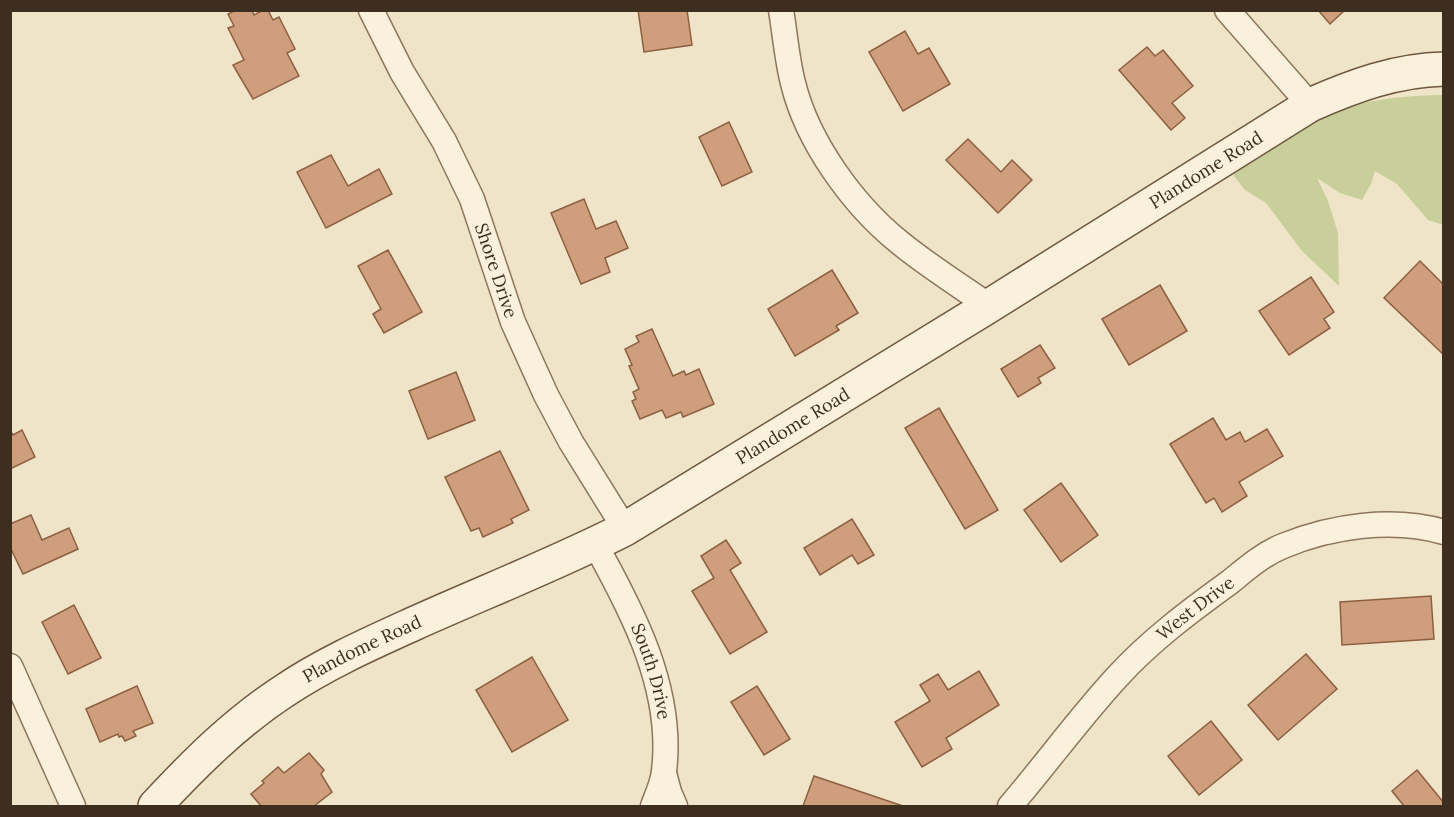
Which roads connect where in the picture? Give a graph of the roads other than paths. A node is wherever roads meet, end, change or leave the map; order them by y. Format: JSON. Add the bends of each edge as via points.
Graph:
{"nodes":[{"id":1,"x":371,"y":10,"type":"edge"},
{"id":2,"x":781,"y":10,"type":"edge"},
{"id":3,"x":1227,"y":10,"type":"edge"},
{"id":4,"x":1443,"y":69,"type":"edge"},
{"id":5,"x":1310,"y":105,"type":"junction"},
{"id":6,"x":989,"y":306,"type":"junction"},
{"id":7,"x":625,"y":529,"type":"junction"},
{"id":8,"x":1443,"y":532,"type":"edge"},
{"id":9,"x":595,"y":544,"type":"junction"},
{"id":10,"x":10,"y":666,"type":"edge"},
{"id":11,"x":664,"y":773,"type":"junction"},
{"id":12,"x":72,"y":807,"type":"edge"},
{"id":13,"x":155,"y":807,"type":"edge"},
{"id":14,"x":653,"y":807,"type":"edge"},
{"id":15,"x":675,"y":807,"type":"edge"},
{"id":16,"x":1010,"y":807,"type":"edge"}],
"edges":[{"from":1,"to":7,"type":"street","name":"Shore Drive","via":[[472,199],[513,322],[546,395]]},
{"from":2,"to":6,"type":"street","via":[[793,84],[812,133],[838,176],[898,241]]},
{"from":3,"to":5,"type":"street"},
{"from":4,"to":5,"type":"main road","name":"Plandome Road","via":[[1391,75]]},
{"from":5,"to":6,"type":"main road","name":"Plandome Road"},
{"from":6,"to":7,"type":"main road","name":"Plandome Road"},
{"from":7,"to":9,"type":"main road","name":"Plandome Road"},
{"from":8,"to":16,"type":"street","name":"West Drive","via":[[1386,523],[1357,527],[1282,546],[1260,559],[1173,624],[1119,674]]},
{"from":9,"to":11,"type":"street","name":"South Drive","via":[[634,618],[657,684],[666,738]]},
{"from":9,"to":13,"type":"main road","name":"Plandome Road","via":[[319,669],[233,729]]},
{"from":10,"to":12,"type":"street"},
{"from":11,"to":14,"type":"street","name":"South Drive"},
{"from":11,"to":15,"type":"street"}]}
